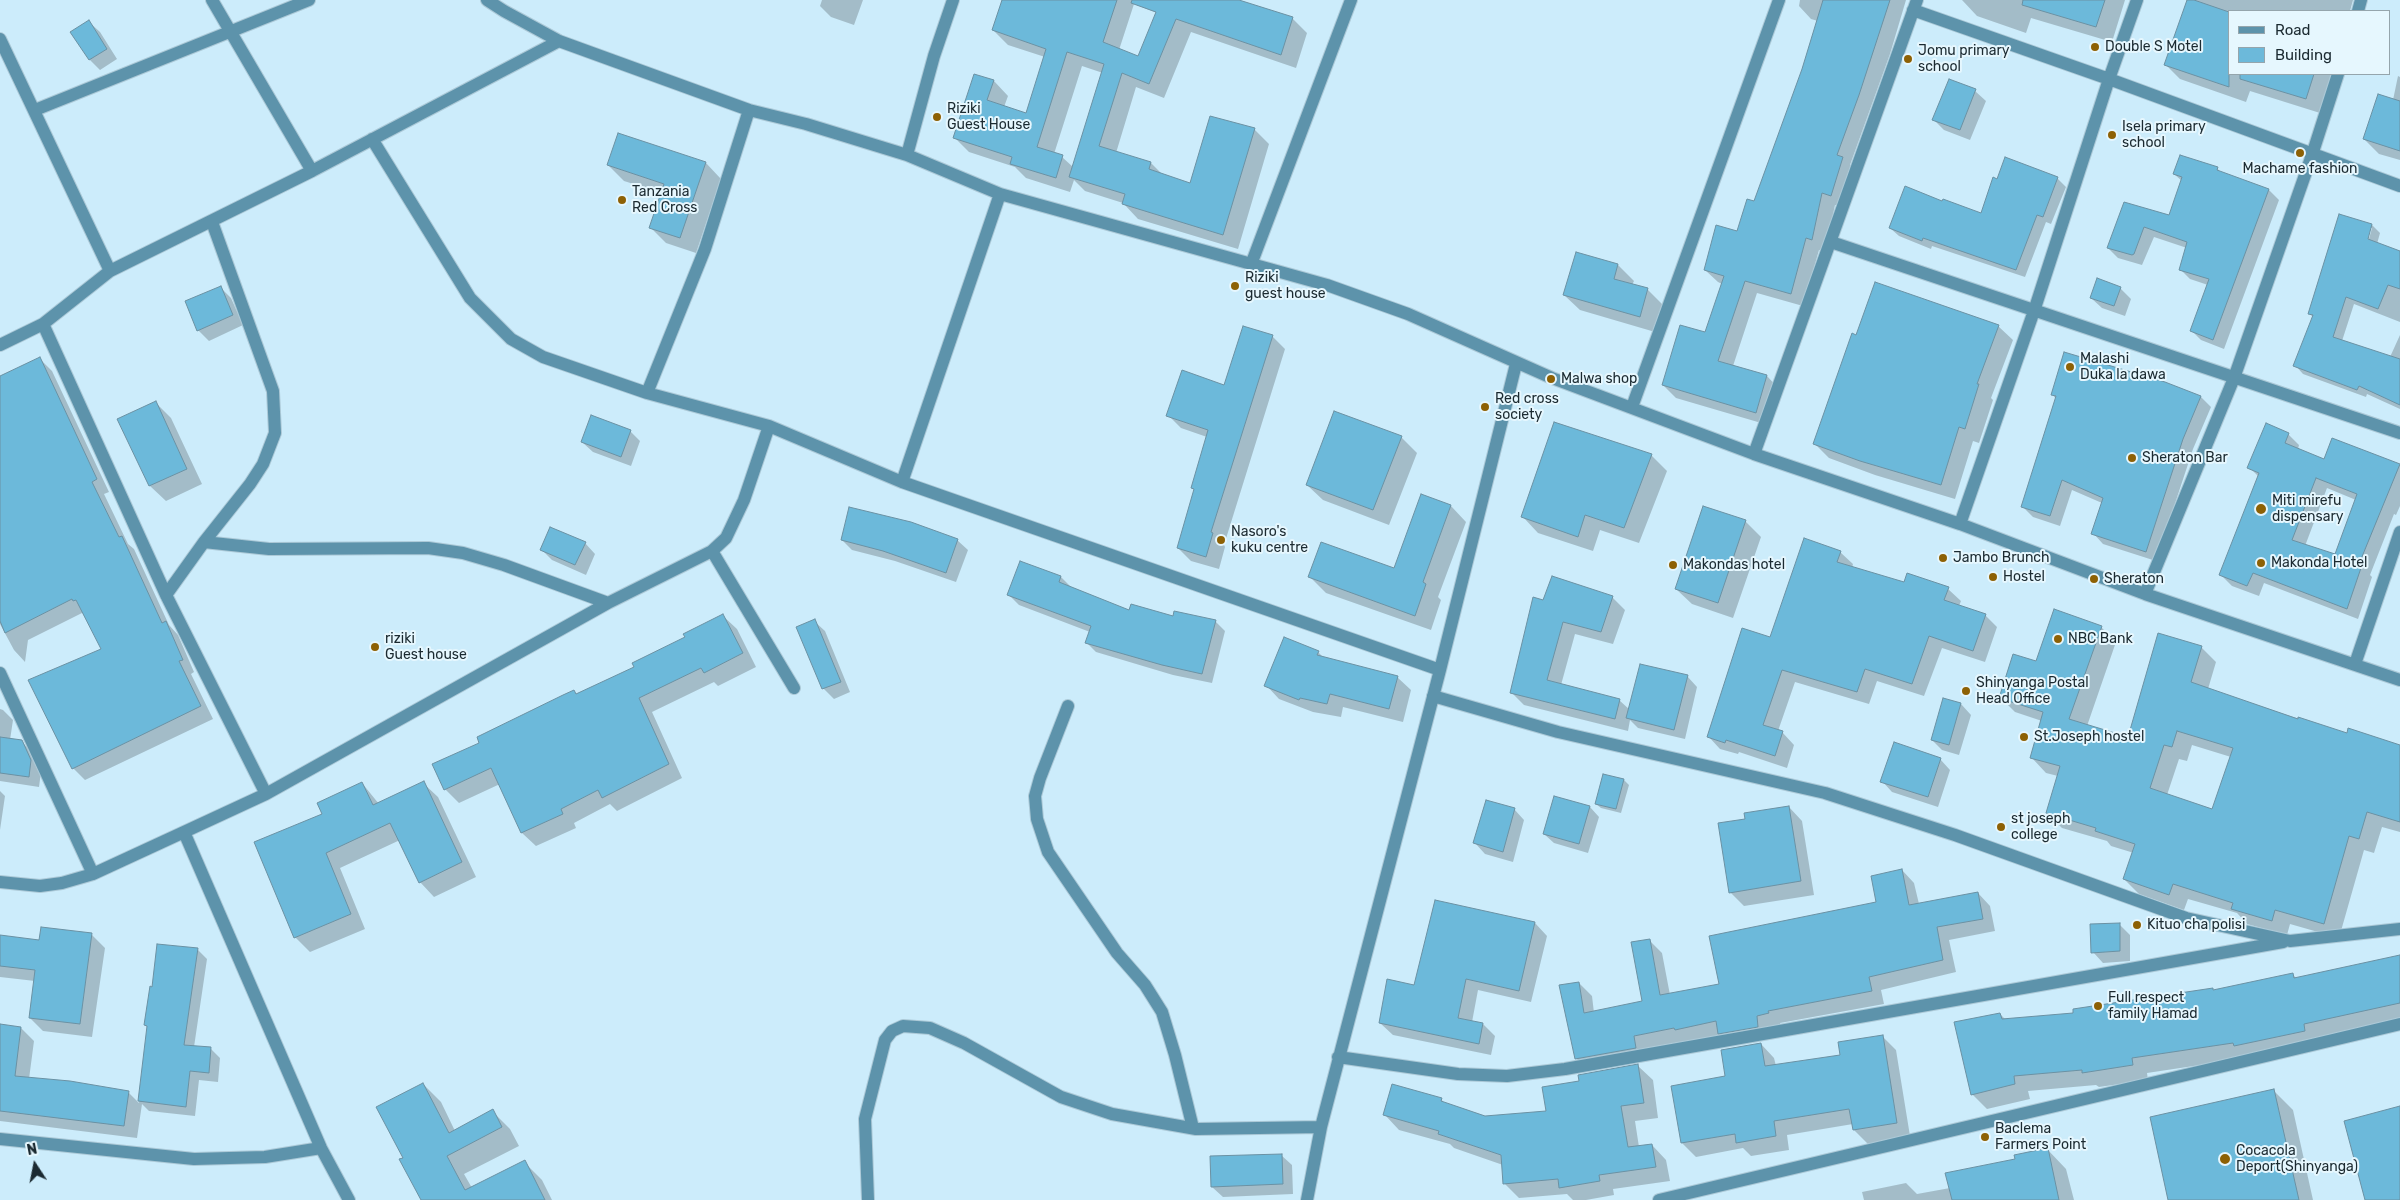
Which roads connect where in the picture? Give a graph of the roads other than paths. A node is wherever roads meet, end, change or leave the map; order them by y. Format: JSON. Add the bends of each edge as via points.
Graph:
{"nodes":[{"id":1,"x":212,"y":0,"type":"edge"},
{"id":2,"x":309,"y":0,"type":"edge"},
{"id":3,"x":488,"y":0,"type":"edge"},
{"id":4,"x":953,"y":0,"type":"edge"},
{"id":5,"x":1779,"y":0,"type":"edge"},
{"id":6,"x":2138,"y":0,"type":"edge"},
{"id":7,"x":1347,"y":1,"type":"edge"},
{"id":8,"x":1915,"y":5,"type":"edge"},
{"id":9,"x":230,"y":32,"type":"junction"},
{"id":10,"x":0,"y":39,"type":"edge"},
{"id":11,"x":560,"y":41,"type":"junction"},
{"id":12,"x":2338,"y":75,"type":"edge"},
{"id":13,"x":2109,"y":79,"type":"junction"},
{"id":14,"x":35,"y":110,"type":"junction"},
{"id":15,"x":749,"y":110,"type":"junction"},
{"id":16,"x":372,"y":139,"type":"junction"},
{"id":17,"x":2312,"y":154,"type":"junction"},
{"id":18,"x":907,"y":155,"type":"junction"},
{"id":19,"x":312,"y":171,"type":"junction"},
{"id":20,"x":2400,"y":186,"type":"edge"},
{"id":21,"x":1000,"y":194,"type":"junction"},
{"id":22,"x":212,"y":222,"type":"junction"},
{"id":23,"x":1831,"y":242,"type":"junction"},
{"id":24,"x":1252,"y":262,"type":"junction"},
{"id":25,"x":110,"y":272,"type":"junction"},
{"id":26,"x":2035,"y":308,"type":"junction"},
{"id":27,"x":43,"y":324,"type":"junction"},
{"id":28,"x":0,"y":345,"type":"edge"},
{"id":29,"x":1516,"y":364,"type":"junction"},
{"id":30,"x":2234,"y":378,"type":"junction"},
{"id":31,"x":647,"y":393,"type":"junction"},
{"id":32,"x":1632,"y":407,"type":"junction"},
{"id":33,"x":769,"y":426,"type":"junction"},
{"id":34,"x":2400,"y":433,"type":"edge"},
{"id":35,"x":1754,"y":454,"type":"junction"},
{"id":36,"x":902,"y":482,"type":"junction"},
{"id":37,"x":1960,"y":524,"type":"junction"},
{"id":38,"x":2400,"y":532,"type":"edge"},
{"id":39,"x":204,"y":542,"type":"junction"},
{"id":40,"x":712,"y":551,"type":"junction"},
{"id":41,"x":2145,"y":594,"type":"junction"},
{"id":42,"x":166,"y":595,"type":"junction"},
{"id":43,"x":608,"y":603,"type":"junction"},
{"id":44,"x":2355,"y":664,"type":"junction"},
{"id":45,"x":1440,"y":670,"type":"junction"},
{"id":46,"x":0,"y":673,"type":"edge"},
{"id":47,"x":2400,"y":680,"type":"edge"},
{"id":48,"x":794,"y":688,"type":"dead end"},
{"id":49,"x":1433,"y":696,"type":"junction"},
{"id":50,"x":1068,"y":706,"type":"dead end"},
{"id":51,"x":266,"y":794,"type":"junction"},
{"id":52,"x":184,"y":832,"type":"junction"},
{"id":53,"x":93,"y":874,"type":"junction"},
{"id":54,"x":0,"y":882,"type":"edge"},
{"id":55,"x":2400,"y":929,"type":"edge"},
{"id":56,"x":2290,"y":941,"type":"junction"},
{"id":57,"x":2400,"y":1024,"type":"edge"},
{"id":58,"x":1338,"y":1057,"type":"junction"},
{"id":59,"x":1321,"y":1127,"type":"junction"},
{"id":60,"x":1193,"y":1128,"type":"junction"},
{"id":61,"x":0,"y":1139,"type":"edge"},
{"id":62,"x":321,"y":1148,"type":"junction"},
{"id":63,"x":350,"y":1200,"type":"edge"},
{"id":64,"x":868,"y":1200,"type":"edge"},
{"id":65,"x":1307,"y":1200,"type":"edge"},
{"id":66,"x":1659,"y":1200,"type":"edge"}],
"edges":[{"from":1,"to":9,"type":"street"},
{"from":2,"to":9,"type":"street"},
{"from":3,"to":11,"type":"street","via":[[504,12]]},
{"from":4,"to":18,"type":"street"},
{"from":5,"to":32,"type":"street"},
{"from":6,"to":13,"type":"street"},
{"from":7,"to":24,"type":"street"},
{"from":8,"to":13,"type":"street"},
{"from":8,"to":23,"type":"street"},
{"from":9,"to":14,"type":"street"},
{"from":9,"to":19,"type":"street"},
{"from":10,"to":14,"type":"street"},
{"from":11,"to":15,"type":"street"},
{"from":11,"to":16,"type":"street"},
{"from":12,"to":17,"type":"street"},
{"from":13,"to":17,"type":"street"},
{"from":13,"to":26,"type":"street"},
{"from":14,"to":25,"type":"street"},
{"from":15,"to":18,"type":"street"},
{"from":15,"to":31,"type":"street","via":[[704,249]]},
{"from":16,"to":19,"type":"street"},
{"from":16,"to":31,"type":"street","via":[[470,298],[500,331],[543,357]]},
{"from":17,"to":20,"type":"street"},
{"from":17,"to":30,"type":"street"},
{"from":18,"to":21,"type":"street"},
{"from":19,"to":22,"type":"street"},
{"from":21,"to":24,"type":"street"},
{"from":21,"to":36,"type":"street"},
{"from":22,"to":25,"type":"street"},
{"from":22,"to":39,"type":"street","via":[[273,391],[276,415],[275,433],[262,464]]},
{"from":23,"to":26,"type":"street"},
{"from":23,"to":35,"type":"street"},
{"from":24,"to":29,"type":"street","via":[[1408,314]]},
{"from":25,"to":27,"type":"street"},
{"from":26,"to":30,"type":"street"},
{"from":26,"to":37,"type":"street"},
{"from":27,"to":28,"type":"street"},
{"from":27,"to":42,"type":"street"},
{"from":29,"to":32,"type":"street"},
{"from":29,"to":45,"type":"street"},
{"from":30,"to":34,"type":"street"},
{"from":30,"to":41,"type":"street"},
{"from":31,"to":33,"type":"street"},
{"from":32,"to":35,"type":"street"},
{"from":33,"to":36,"type":"street"},
{"from":33,"to":40,"type":"street","via":[[744,500],[726,538]]},
{"from":35,"to":37,"type":"street"},
{"from":36,"to":45,"type":"street"},
{"from":37,"to":41,"type":"street"},
{"from":38,"to":44,"type":"street"},
{"from":39,"to":42,"type":"street"},
{"from":39,"to":43,"type":"street","via":[[269,549],[408,548],[463,553]]},
{"from":40,"to":43,"type":"street"},
{"from":40,"to":48,"type":"street"},
{"from":41,"to":44,"type":"street"},
{"from":42,"to":51,"type":"street"},
{"from":43,"to":51,"type":"street"},
{"from":44,"to":47,"type":"street"},
{"from":45,"to":49,"type":"street"},
{"from":46,"to":53,"type":"street"},
{"from":49,"to":56,"type":"street","via":[[1558,732],[1825,793],[1956,834],[2186,918]]},
{"from":49,"to":58,"type":"street"},
{"from":50,"to":60,"type":"street","via":[[1035,796],[1037,818],[1048,852],[1162,1012]]},
{"from":51,"to":52,"type":"street"},
{"from":52,"to":53,"type":"street"},
{"from":52,"to":62,"type":"street"},
{"from":53,"to":54,"type":"street","via":[[40,886]]},
{"from":55,"to":56,"type":"street"},
{"from":56,"to":58,"type":"street","via":[[1507,1076],[1458,1074]]},
{"from":57,"to":66,"type":"street"},
{"from":58,"to":59,"type":"street"},
{"from":59,"to":60,"type":"street"},
{"from":59,"to":65,"type":"street"},
{"from":60,"to":64,"type":"street","via":[[1112,1114],[1060,1097],[964,1043],[930,1028],[903,1026],[892,1031],[885,1040],[865,1119]]},
{"from":61,"to":62,"type":"street","via":[[194,1159],[265,1157]]},
{"from":62,"to":63,"type":"street"}]}
